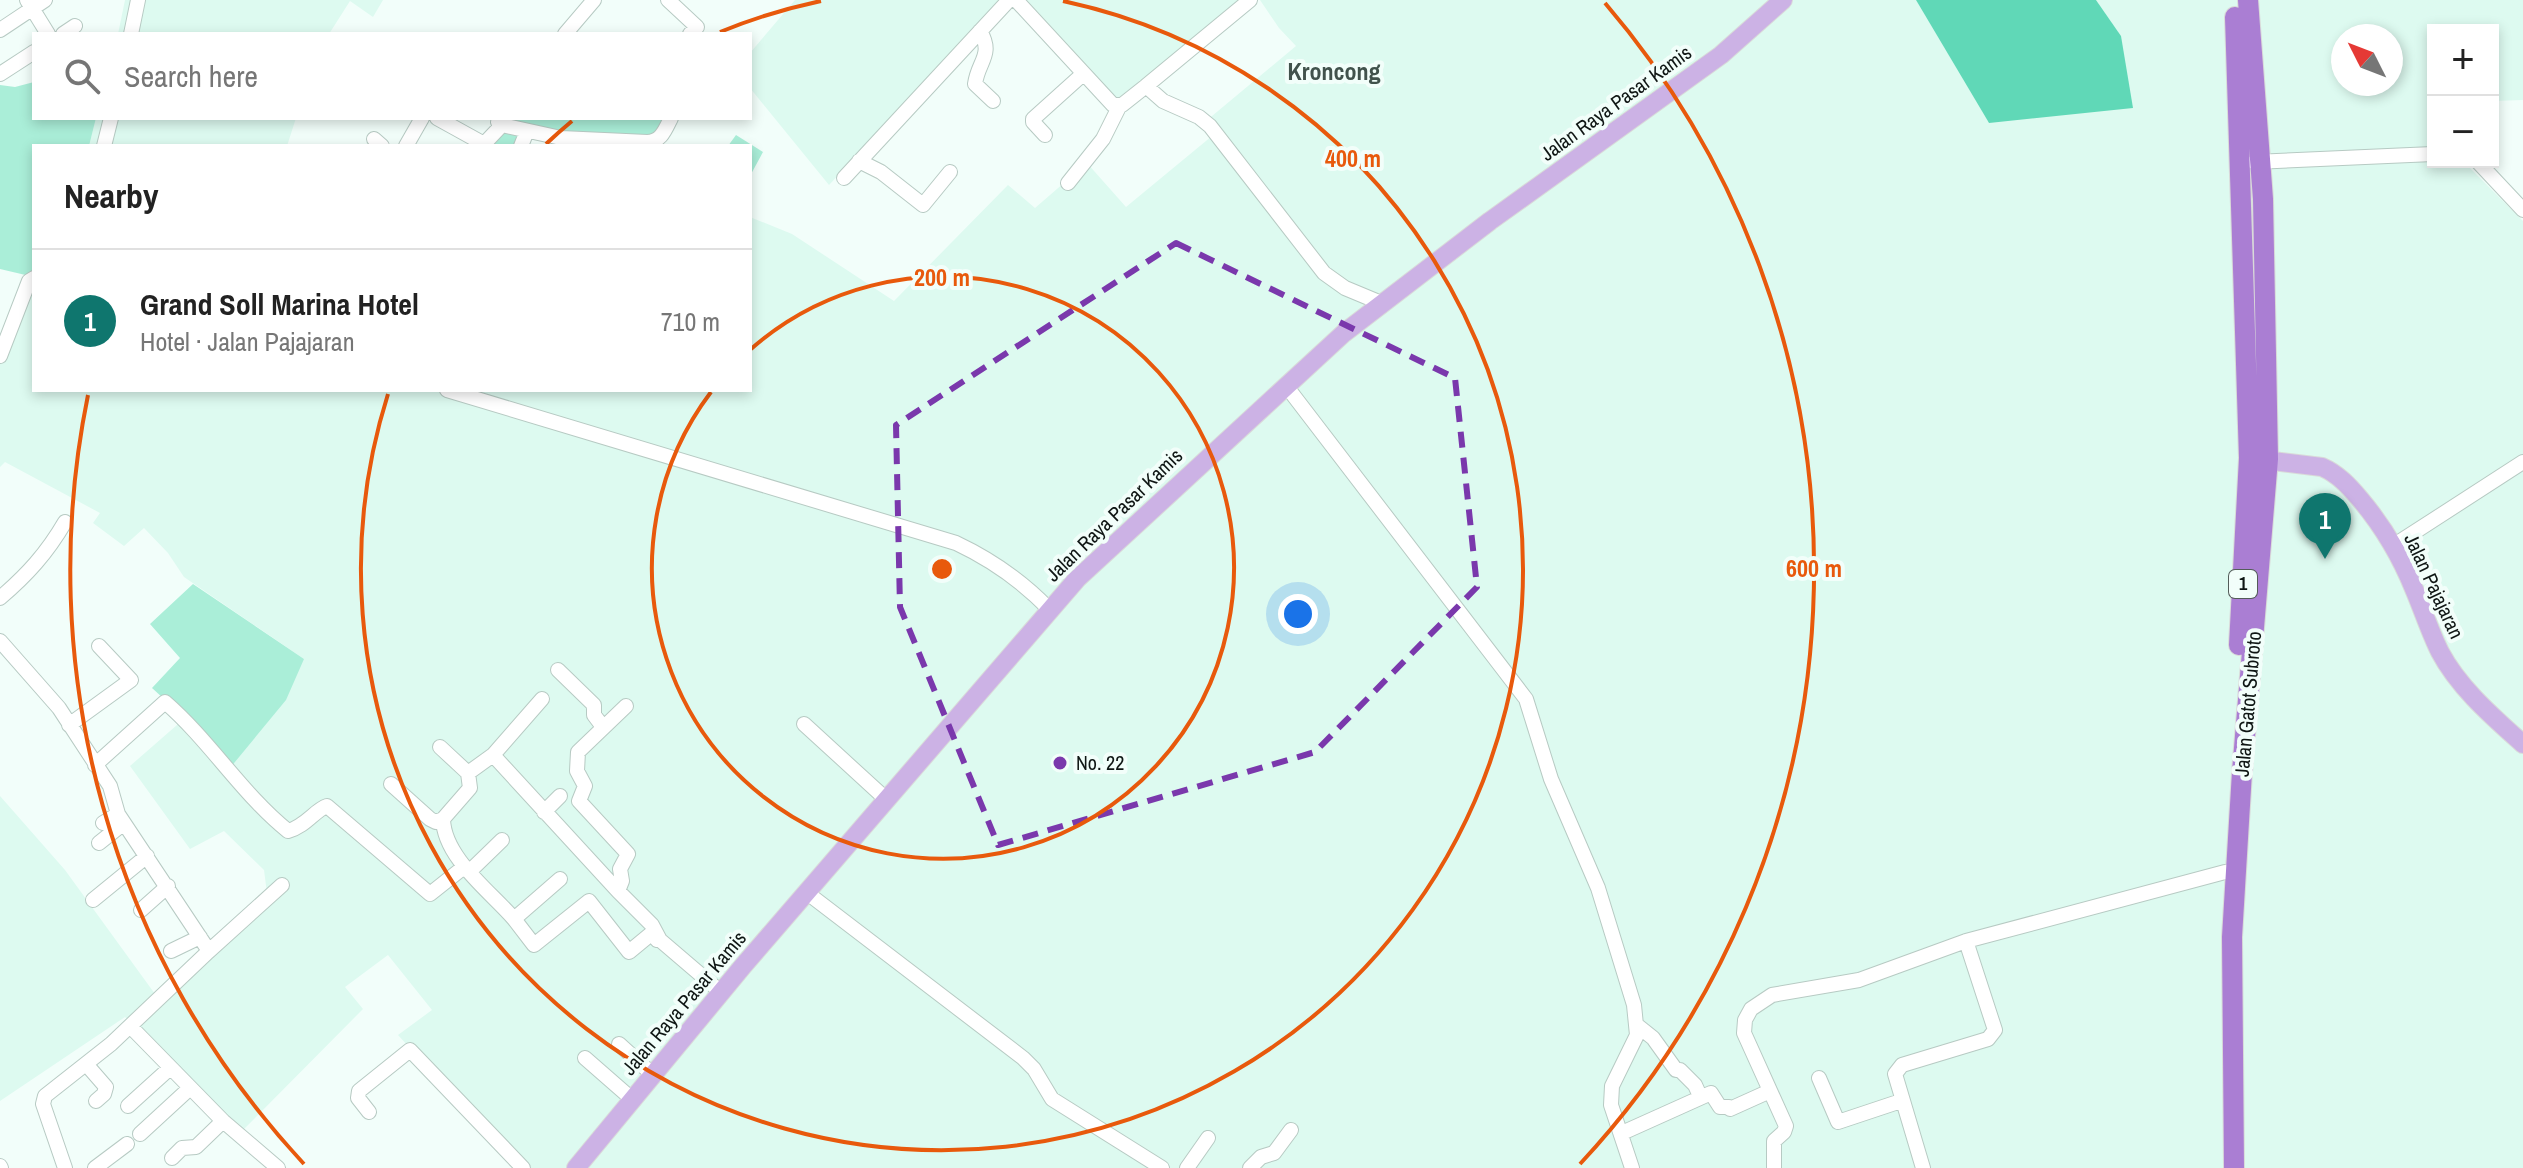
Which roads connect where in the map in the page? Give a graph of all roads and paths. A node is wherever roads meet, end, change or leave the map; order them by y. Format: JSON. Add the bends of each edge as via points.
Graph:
{"nodes":[{"id":1,"x":138,"y":0,"type":"edge"},
{"id":2,"x":594,"y":0,"type":"edge"},
{"id":3,"x":668,"y":0,"type":"edge"},
{"id":4,"x":1009,"y":0,"type":"edge"},
{"id":5,"x":1016,"y":0,"type":"edge"},
{"id":6,"x":1250,"y":0,"type":"edge"},
{"id":7,"x":1783,"y":0,"type":"edge"},
{"id":8,"x":2234,"y":0,"type":"edge"},
{"id":9,"x":2248,"y":0,"type":"edge"},
{"id":10,"x":35,"y":3,"type":"edge"},
{"id":11,"x":0,"y":30,"type":"edge"},
{"id":12,"x":980,"y":31,"type":"junction"},
{"id":13,"x":47,"y":32,"type":"edge"},
{"id":14,"x":131,"y":32,"type":"edge"},
{"id":15,"x":567,"y":32,"type":"edge"},
{"id":16,"x":698,"y":32,"type":"edge"},
{"id":17,"x":32,"y":53,"type":"edge"},
{"id":18,"x":0,"y":74,"type":"edge"},
{"id":19,"x":1083,"y":74,"type":"junction"},
{"id":20,"x":1146,"y":86,"type":"junction"},
{"id":21,"x":993,"y":101,"type":"dead end"},
{"id":22,"x":1119,"y":107,"type":"junction"},
{"id":23,"x":110,"y":120,"type":"edge"},
{"id":24,"x":421,"y":120,"type":"edge"},
{"id":25,"x":443,"y":120,"type":"edge"},
{"id":26,"x":670,"y":120,"type":"edge"},
{"id":27,"x":497,"y":121,"type":"edge"},
{"id":28,"x":527,"y":131,"type":"junction"},
{"id":29,"x":1045,"y":135,"type":"dead end"},
{"id":30,"x":104,"y":144,"type":"edge"},
{"id":31,"x":407,"y":144,"type":"edge"},
{"id":32,"x":484,"y":144,"type":"edge"},
{"id":33,"x":484,"y":144,"type":"edge"},
{"id":34,"x":522,"y":144,"type":"edge"},
{"id":35,"x":627,"y":144,"type":"edge"},
{"id":36,"x":2427,"y":154,"type":"edge"},
{"id":37,"x":859,"y":161,"type":"junction"},
{"id":38,"x":2250,"y":162,"type":"junction"},
{"id":39,"x":2484,"y":168,"type":"edge"},
{"id":40,"x":950,"y":172,"type":"dead end"},
{"id":41,"x":844,"y":178,"type":"dead end"},
{"id":42,"x":1068,"y":183,"type":"dead end"},
{"id":43,"x":2523,"y":210,"type":"edge"},
{"id":44,"x":32,"y":279,"type":"edge"},
{"id":45,"x":1381,"y":303,"type":"junction"},
{"id":46,"x":0,"y":356,"type":"edge"},
{"id":47,"x":1287,"y":387,"type":"junction"},
{"id":48,"x":454,"y":392,"type":"edge"},
{"id":49,"x":2259,"y":459,"type":"junction"},
{"id":50,"x":2523,"y":462,"type":"edge"},
{"id":51,"x":65,"y":522,"type":"dead end"},
{"id":52,"x":2393,"y":546,"type":"junction"},
{"id":53,"x":0,"y":598,"type":"edge"},
{"id":54,"x":1049,"y":609,"type":"junction"},
{"id":55,"x":0,"y":641,"type":"edge"},
{"id":56,"x":99,"y":646,"type":"dead end"},
{"id":57,"x":558,"y":670,"type":"dead end"},
{"id":58,"x":542,"y":699,"type":"dead end"},
{"id":59,"x":626,"y":706,"type":"dead end"},
{"id":60,"x":804,"y":724,"type":"dead end"},
{"id":61,"x":69,"y":725,"type":"junction"},
{"id":62,"x":603,"y":727,"type":"junction"},
{"id":63,"x":2523,"y":744,"type":"edge"},
{"id":64,"x":440,"y":747,"type":"dead end"},
{"id":65,"x":493,"y":755,"type":"junction"},
{"id":66,"x":95,"y":765,"type":"junction"},
{"id":67,"x":468,"y":773,"type":"junction"},
{"id":68,"x":391,"y":784,"type":"dead end"},
{"id":69,"x":560,"y":796,"type":"dead end"},
{"id":70,"x":887,"y":800,"type":"junction"},
{"id":71,"x":544,"y":812,"type":"junction"},
{"id":72,"x":121,"y":819,"type":"junction"},
{"id":73,"x":443,"y":819,"type":"junction"},
{"id":74,"x":103,"y":823,"type":"dead end"},
{"id":75,"x":502,"y":840,"type":"dead end"},
{"id":76,"x":99,"y":843,"type":"dead end"},
{"id":77,"x":147,"y":856,"type":"junction"},
{"id":78,"x":467,"y":869,"type":"junction"},
{"id":79,"x":2231,"y":872,"type":"junction"},
{"id":80,"x":560,"y":879,"type":"dead end"},
{"id":81,"x":282,"y":885,"type":"dead end"},
{"id":82,"x":168,"y":886,"type":"junction"},
{"id":83,"x":618,"y":891,"type":"junction"},
{"id":84,"x":806,"y":892,"type":"junction"},
{"id":85,"x":93,"y":900,"type":"dead end"},
{"id":86,"x":141,"y":910,"type":"dead end"},
{"id":87,"x":514,"y":919,"type":"junction"},
{"id":88,"x":200,"y":937,"type":"junction"},
{"id":89,"x":1966,"y":941,"type":"junction"},
{"id":90,"x":171,"y":951,"type":"dead end"},
{"id":91,"x":209,"y":951,"type":"junction"},
{"id":92,"x":721,"y":994,"type":"junction"},
{"id":93,"x":130,"y":1026,"type":"junction"},
{"id":94,"x":1638,"y":1026,"type":"junction"},
{"id":95,"x":619,"y":1044,"type":"dead end"},
{"id":96,"x":585,"y":1058,"type":"dead end"},
{"id":97,"x":86,"y":1064,"type":"junction"},
{"id":98,"x":170,"y":1068,"type":"junction"},
{"id":99,"x":653,"y":1075,"type":"junction"},
{"id":100,"x":1819,"y":1078,"type":"dead end"},
{"id":101,"x":190,"y":1088,"type":"junction"},
{"id":102,"x":1770,"y":1091,"type":"junction"},
{"id":103,"x":1700,"y":1096,"type":"junction"},
{"id":104,"x":633,"y":1100,"type":"junction"},
{"id":105,"x":96,"y":1101,"type":"dead end"},
{"id":106,"x":1901,"y":1101,"type":"junction"},
{"id":107,"x":128,"y":1106,"type":"dead end"},
{"id":108,"x":369,"y":1112,"type":"dead end"},
{"id":109,"x":223,"y":1121,"type":"junction"},
{"id":110,"x":1291,"y":1130,"type":"dead end"},
{"id":111,"x":1622,"y":1133,"type":"junction"},
{"id":112,"x":140,"y":1134,"type":"dead end"},
{"id":113,"x":1208,"y":1138,"type":"dead end"},
{"id":114,"x":127,"y":1144,"type":"dead end"},
{"id":115,"x":2227,"y":1146,"type":"junction"},
{"id":116,"x":172,"y":1158,"type":"dead end"},
{"id":117,"x":65,"y":1168,"type":"edge"},
{"id":118,"x":95,"y":1168,"type":"edge"},
{"id":119,"x":278,"y":1168,"type":"edge"},
{"id":120,"x":523,"y":1168,"type":"edge"},
{"id":121,"x":576,"y":1168,"type":"edge"},
{"id":122,"x":1162,"y":1168,"type":"edge"},
{"id":123,"x":1187,"y":1168,"type":"edge"},
{"id":124,"x":1250,"y":1168,"type":"edge"},
{"id":125,"x":1632,"y":1168,"type":"edge"},
{"id":126,"x":1774,"y":1168,"type":"edge"},
{"id":127,"x":1923,"y":1168,"type":"edge"},
{"id":128,"x":2222,"y":1168,"type":"edge"},
{"id":129,"x":2234,"y":1168,"type":"edge"}],
"edges":[{"from":1,"to":14,"type":"street"},
{"from":2,"to":15,"type":"street"},
{"from":3,"to":16,"type":"street"},
{"from":4,"to":12,"type":"street"},
{"from":5,"to":19,"type":"street"},
{"from":6,"to":20,"type":"street"},
{"from":7,"to":45,"type":"main road","name":"Jalan Raya Pasar Kamis","via":[[1721,55]]},
{"from":8,"to":38,"type":"highway","name":"Jalan Gatot Subroto","number":"1"},
{"from":9,"to":38,"type":"highway","name":"Jalan Gatot Subroto","number":"1"},
{"from":10,"to":11,"type":"street"},
{"from":10,"to":13,"type":"street"},
{"from":12,"to":21,"type":"street","via":[[986,53],[975,84]]},
{"from":12,"to":37,"type":"street"},
{"from":17,"to":18,"type":"street"},
{"from":19,"to":22,"type":"street"},
{"from":19,"to":29,"type":"street","via":[[1033,119]]},
{"from":20,"to":22,"type":"street"},
{"from":20,"to":45,"type":"street","via":[[1210,126],[1324,273]]},
{"from":22,"to":42,"type":"street","via":[[1103,139]]},
{"from":23,"to":30,"type":"street"},
{"from":24,"to":31,"type":"street"},
{"from":25,"to":33,"type":"street"},
{"from":26,"to":35,"type":"street","via":[[656,141]]},
{"from":27,"to":28,"type":"street"},
{"from":27,"to":32,"type":"street"},
{"from":28,"to":34,"type":"street"},
{"from":28,"to":35,"type":"street"},
{"from":36,"to":38,"type":"street"},
{"from":37,"to":40,"type":"street","via":[[923,205]]},
{"from":37,"to":41,"type":"street"},
{"from":38,"to":49,"type":"highway","name":"Jalan Gatot Subroto","number":"1"},
{"from":39,"to":43,"type":"street"},
{"from":44,"to":46,"type":"street"},
{"from":45,"to":47,"type":"main road","name":"Jalan Raya Pasar Kamis"},
{"from":47,"to":54,"type":"main road","name":"Jalan Raya Pasar Kamis"},
{"from":47,"to":94,"type":"street","via":[[1526,699],[1551,779],[1598,888]]},
{"from":48,"to":54,"type":"street","via":[[956,543],[989,559]]},
{"from":49,"to":52,"type":"main road","name":"Jalan Pajajaran","via":[[2333,471]]},
{"from":49,"to":79,"type":"highway","name":"Jalan Gatot Subroto","number":"1","via":[[2225,834]]},
{"from":50,"to":52,"type":"street"},
{"from":51,"to":53,"type":"street","via":[[32,570]]},
{"from":52,"to":63,"type":"main road","name":"Jalan Pajajaran","via":[[2440,652],[2456,676]]},
{"from":54,"to":70,"type":"main road","name":"Jalan Raya Pasar Kamis"},
{"from":55,"to":61,"type":"street","via":[[50,694]]},
{"from":56,"to":61,"type":"street","via":[[131,680]]},
{"from":57,"to":62,"type":"street","via":[[594,705]]},
{"from":58,"to":65,"type":"street"},
{"from":59,"to":62,"type":"street"},
{"from":60,"to":70,"type":"street"},
{"from":61,"to":66,"type":"street"},
{"from":62,"to":83,"type":"street","via":[[578,752],[577,771],[585,786],[579,801],[628,854]]},
{"from":64,"to":67,"type":"street"},
{"from":65,"to":67,"type":"street"},
{"from":65,"to":71,"type":"street"},
{"from":66,"to":72,"type":"street","via":[[110,786]]},
{"from":66,"to":78,"type":"street","via":[[165,702],[285,829],[303,825],[327,806],[430,894]]},
{"from":67,"to":73,"type":"street","via":[[470,788]]},
{"from":68,"to":73,"type":"street","via":[[434,822]]},
{"from":69,"to":71,"type":"street"},
{"from":70,"to":84,"type":"main road","name":"Jalan Raya Pasar Kamis"},
{"from":71,"to":83,"type":"street"},
{"from":72,"to":74,"type":"street"},
{"from":72,"to":76,"type":"street"},
{"from":72,"to":77,"type":"street"},
{"from":73,"to":78,"type":"street"},
{"from":75,"to":78,"type":"street"},
{"from":77,"to":82,"type":"street"},
{"from":77,"to":85,"type":"street"},
{"from":78,"to":87,"type":"street"},
{"from":79,"to":89,"type":"street"},
{"from":79,"to":115,"type":"highway","name":"Jalan Gatot Subroto","number":"1","via":[[2219,977],[2226,1023]]},
{"from":80,"to":87,"type":"street"},
{"from":81,"to":91,"type":"street"},
{"from":82,"to":86,"type":"street"},
{"from":82,"to":88,"type":"street"},
{"from":83,"to":92,"type":"street","via":[[660,940]]},
{"from":84,"to":92,"type":"main road","name":"Jalan Raya Pasar Kamis"},
{"from":84,"to":122,"type":"street","via":[[1023,1058],[1052,1099]]},
{"from":87,"to":92,"type":"street","via":[[534,945],[589,901],[629,952],[652,933]]},
{"from":88,"to":90,"type":"street"},
{"from":88,"to":91,"type":"street"},
{"from":89,"to":102,"type":"street","via":[[1882,973],[1784,990],[1759,1002],[1747,1015],[1744,1033]]},
{"from":89,"to":106,"type":"street","via":[[1994,1034],[1900,1066],[1895,1079]]},
{"from":91,"to":93,"type":"street"},
{"from":92,"to":99,"type":"main road","name":"Jalan Raya Pasar Kamis"},
{"from":93,"to":97,"type":"street"},
{"from":93,"to":98,"type":"street"},
{"from":94,"to":103,"type":"street"},
{"from":94,"to":111,"type":"street","via":[[1610,1096]]},
{"from":95,"to":99,"type":"street"},
{"from":96,"to":104,"type":"street"},
{"from":97,"to":105,"type":"street","via":[[106,1087]]},
{"from":97,"to":117,"type":"street","via":[[43,1100]]},
{"from":98,"to":101,"type":"street"},
{"from":98,"to":107,"type":"street"},
{"from":99,"to":104,"type":"main road","name":"Jalan Raya Pasar Kamis"},
{"from":100,"to":106,"type":"street","via":[[1838,1122]]},
{"from":101,"to":109,"type":"street"},
{"from":101,"to":112,"type":"street"},
{"from":102,"to":103,"type":"street","via":[[1730,1109],[1720,1107],[1711,1093]]},
{"from":102,"to":126,"type":"street","via":[[1786,1126],[1772,1146]]},
{"from":103,"to":111,"type":"street"},
{"from":104,"to":121,"type":"main road","name":"Jalan Raya Pasar Kamis"},
{"from":106,"to":127,"type":"street"},
{"from":108,"to":120,"type":"street","via":[[359,1091],[410,1050]]},
{"from":109,"to":116,"type":"street","via":[[196,1147],[182,1148]]},
{"from":109,"to":119,"type":"street"},
{"from":110,"to":124,"type":"street","via":[[1274,1153]]},
{"from":111,"to":125,"type":"street"},
{"from":113,"to":123,"type":"street"},
{"from":114,"to":118,"type":"street"},
{"from":115,"to":128,"type":"highway","name":"Jalan Gatot Subroto","number":"1"},
{"from":115,"to":129,"type":"highway","name":"Jalan Gatot Subroto","number":"1"}]}
